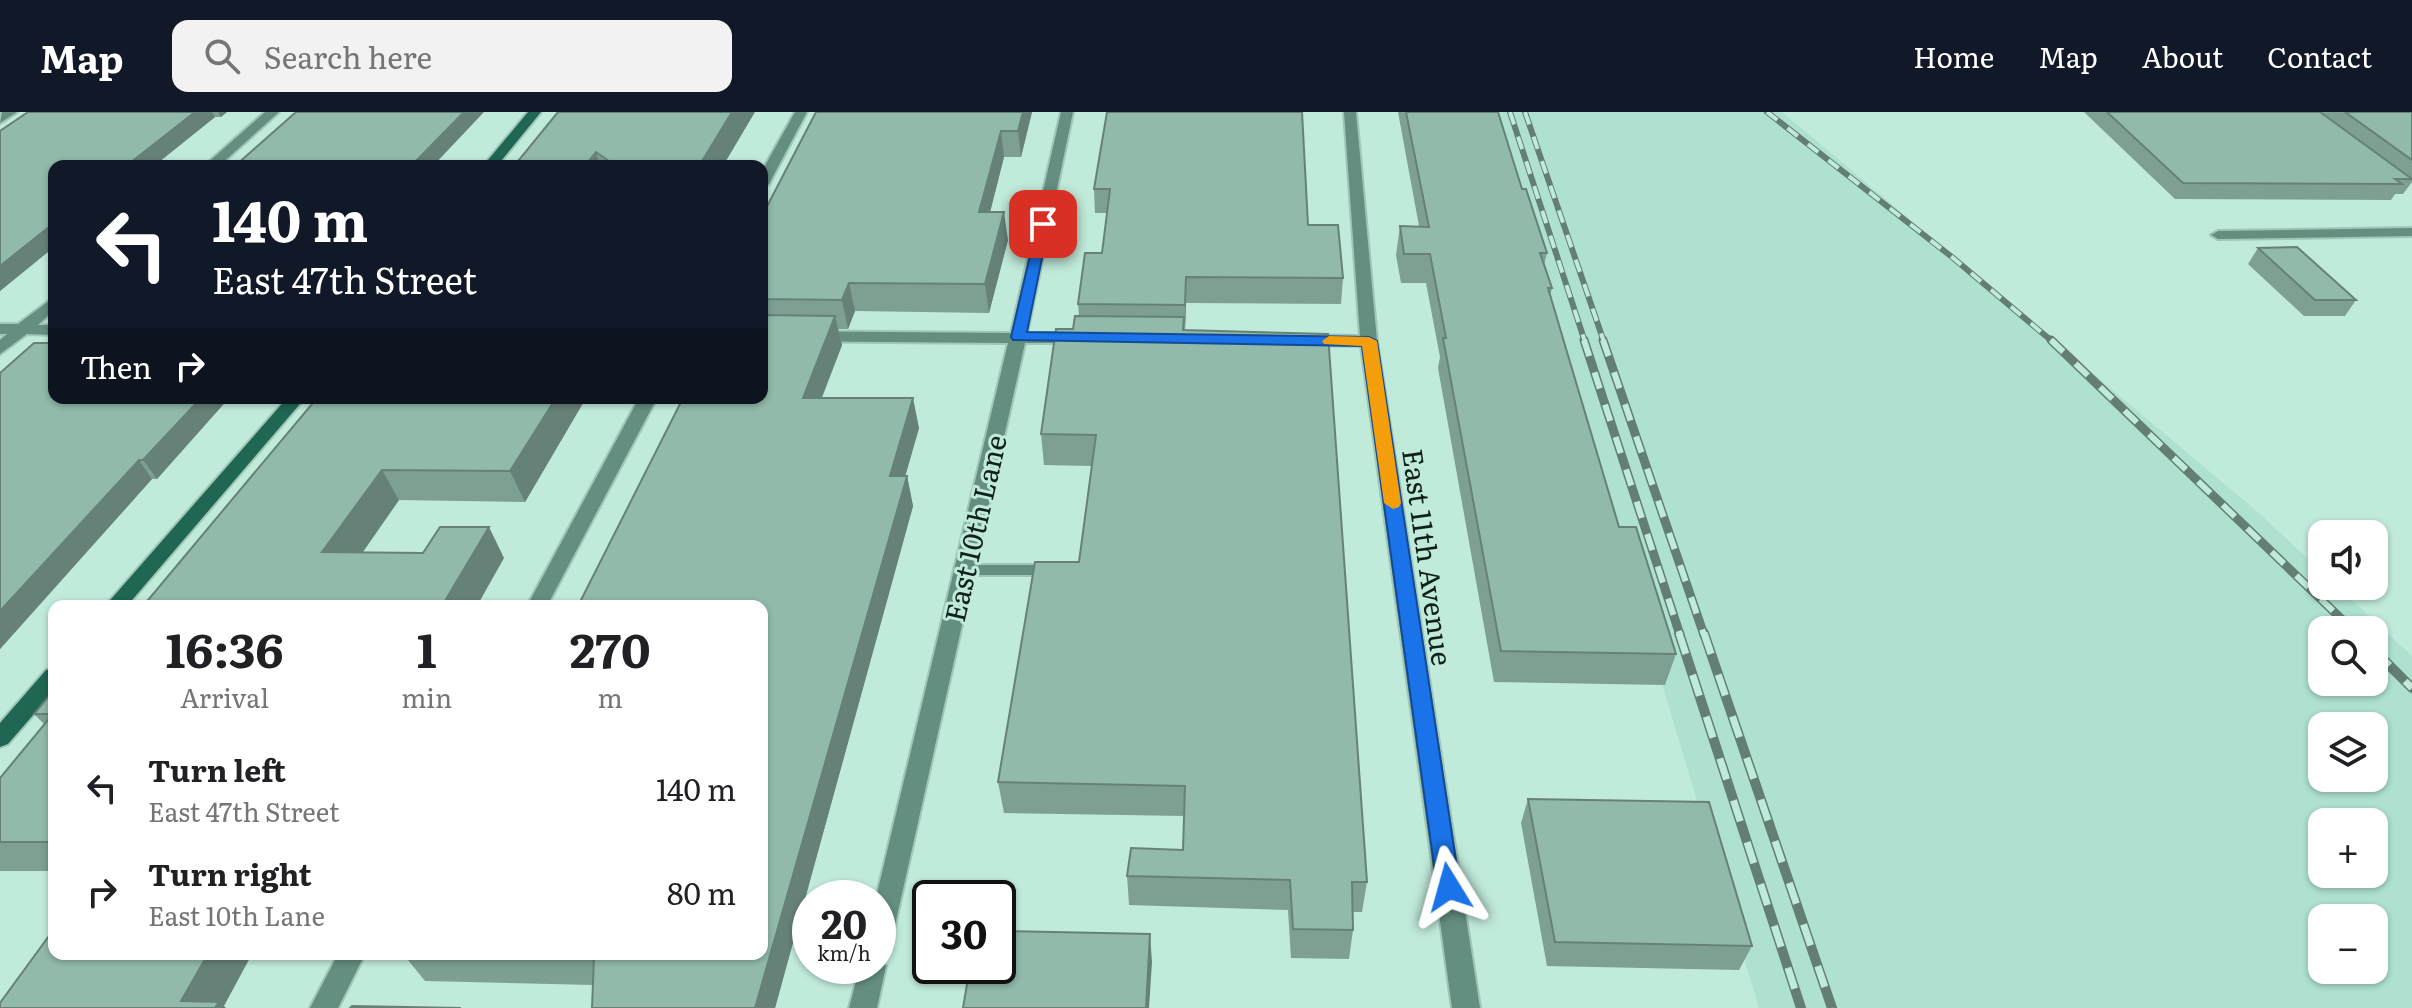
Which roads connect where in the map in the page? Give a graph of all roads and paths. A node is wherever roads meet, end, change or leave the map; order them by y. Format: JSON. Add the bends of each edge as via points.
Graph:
{"nodes":[{"id":1,"x":11,"y":112,"type":"edge"},
{"id":2,"x":273,"y":112,"type":"edge"},
{"id":3,"x":535,"y":112,"type":"edge"},
{"id":4,"x":801,"y":112,"type":"edge"},
{"id":5,"x":1067,"y":112,"type":"edge"},
{"id":6,"x":1350,"y":112,"type":"edge"},
{"id":7,"x":0,"y":119,"type":"edge"},
{"id":8,"x":218,"y":160,"type":"edge"},
{"id":9,"x":495,"y":160,"type":"edge"},
{"id":10,"x":768,"y":173,"type":"edge"},
{"id":11,"x":2412,"y":232,"type":"edge"},
{"id":12,"x":2218,"y":235,"type":"dead end"},
{"id":13,"x":48,"y":307,"type":"edge"},
{"id":14,"x":0,"y":329,"type":"edge"},
{"id":15,"x":23,"y":329,"type":"junction"},
{"id":16,"x":48,"y":330,"type":"edge"},
{"id":17,"x":768,"y":336,"type":"edge"},
{"id":18,"x":1018,"y":337,"type":"junction"},
{"id":19,"x":1098,"y":338,"type":"edge"},
{"id":20,"x":1289,"y":340,"type":"edge"},
{"id":21,"x":1369,"y":341,"type":"junction"},
{"id":22,"x":0,"y":349,"type":"edge"},
{"id":23,"x":291,"y":404,"type":"edge"},
{"id":24,"x":645,"y":404,"type":"edge"},
{"id":25,"x":964,"y":570,"type":"junction"},
{"id":26,"x":1067,"y":570,"type":"edge"},
{"id":27,"x":120,"y":600,"type":"edge"},
{"id":28,"x":540,"y":600,"type":"edge"},
{"id":29,"x":48,"y":683,"type":"edge"},
{"id":30,"x":0,"y":738,"type":"edge"},
{"id":31,"x":893,"y":880,"type":"edge"},
{"id":32,"x":349,"y":960,"type":"edge"},
{"id":33,"x":869,"y":984,"type":"edge"},
{"id":34,"x":324,"y":1008,"type":"edge"},
{"id":35,"x":863,"y":1008,"type":"edge"},
{"id":36,"x":1466,"y":1008,"type":"edge"}],
"edges":[{"from":1,"to":7,"type":"street"},
{"from":2,"to":8,"type":"street"},
{"from":3,"to":9,"type":"street"},
{"from":4,"to":10,"type":"street"},
{"from":5,"to":18,"type":"street","name":"East 10th Lane"},
{"from":6,"to":21,"type":"street","name":"East 11th Avenue"},
{"from":11,"to":12,"type":"street"},
{"from":13,"to":15,"type":"street"},
{"from":14,"to":15,"type":"street"},
{"from":15,"to":16,"type":"street"},
{"from":15,"to":22,"type":"street"},
{"from":17,"to":18,"type":"street"},
{"from":18,"to":19,"type":"street"},
{"from":18,"to":25,"type":"street","name":"East 10th Lane"},
{"from":20,"to":21,"type":"street"},
{"from":21,"to":36,"type":"street","name":"East 11th Avenue"},
{"from":23,"to":27,"type":"street"},
{"from":24,"to":28,"type":"street"},
{"from":25,"to":26,"type":"lane"},
{"from":25,"to":31,"type":"street","name":"East 10th Lane"},
{"from":29,"to":30,"type":"street"},
{"from":32,"to":34,"type":"street"},
{"from":33,"to":35,"type":"street"}]}
